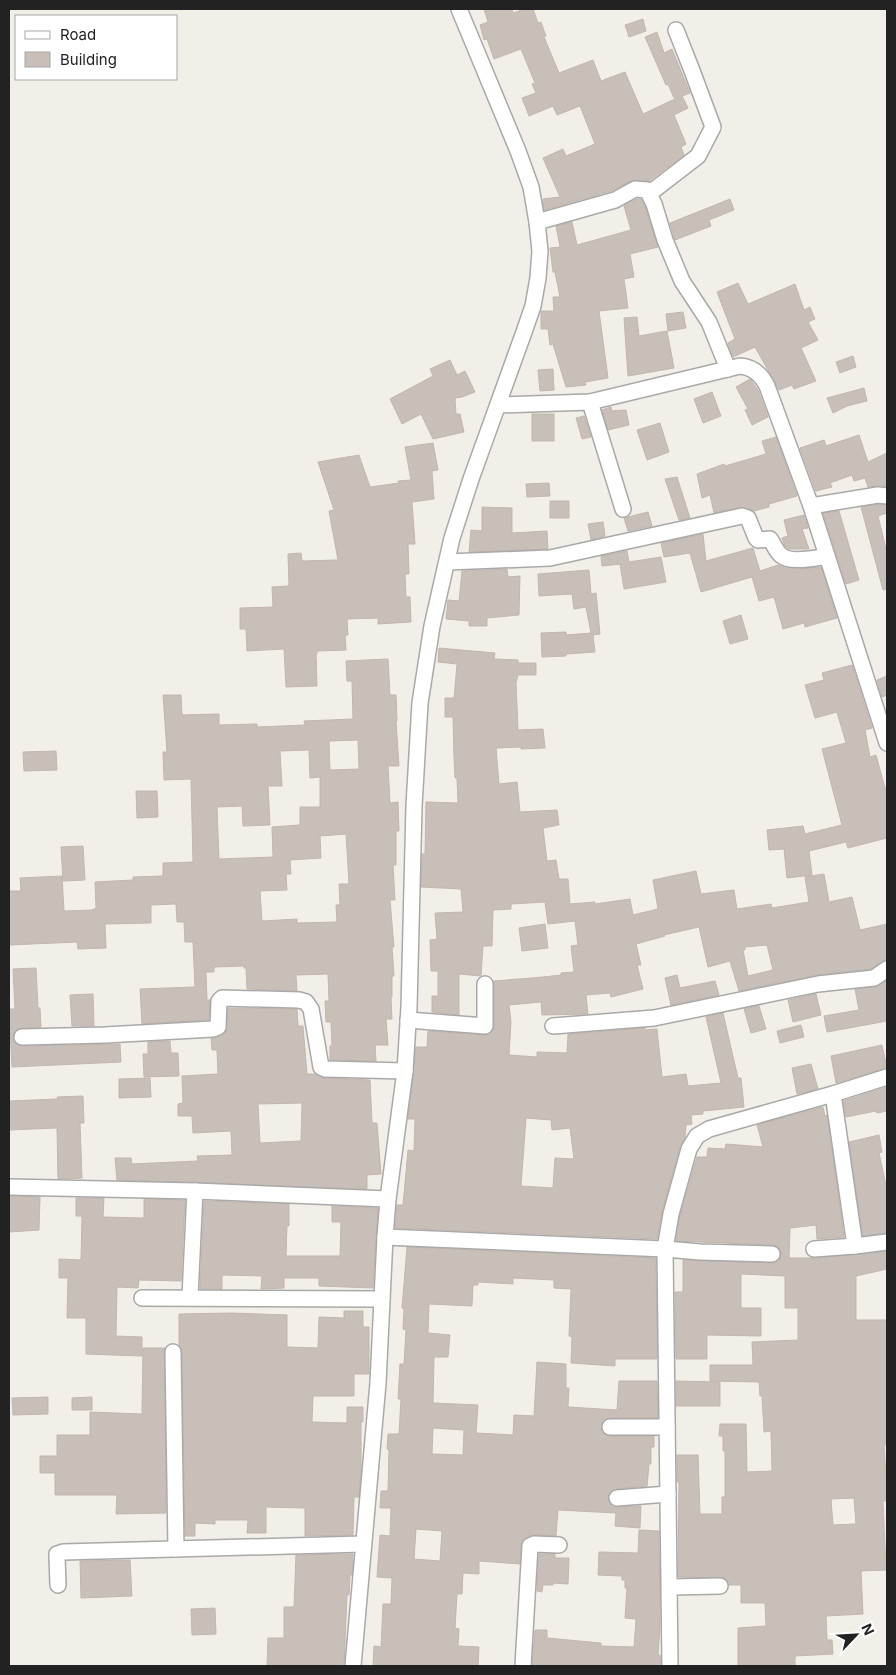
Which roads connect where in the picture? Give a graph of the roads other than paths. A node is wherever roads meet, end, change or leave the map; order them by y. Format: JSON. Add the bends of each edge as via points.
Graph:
{"nodes":[{"id":1,"x":459,"y":9,"type":"edge"},
{"id":2,"x":676,"y":30,"type":"dead end"},
{"id":3,"x":650,"y":193,"type":"junction"},
{"id":4,"x":537,"y":222,"type":"junction"},
{"id":5,"x":728,"y":368,"type":"junction"},
{"id":6,"x":590,"y":402,"type":"junction"},
{"id":7,"x":498,"y":405,"type":"junction"},
{"id":8,"x":887,"y":496,"type":"edge"},
{"id":9,"x":811,"y":506,"type":"junction"},
{"id":10,"x":623,"y":509,"type":"dead end"},
{"id":11,"x":827,"y":556,"type":"junction"},
{"id":12,"x":447,"y":562,"type":"junction"},
{"id":13,"x":887,"y":743,"type":"edge"},
{"id":14,"x":887,"y":968,"type":"edge"},
{"id":15,"x":485,"y":984,"type":"dead end"},
{"id":16,"x":408,"y":1020,"type":"junction"},
{"id":17,"x":553,"y":1026,"type":"dead end"},
{"id":18,"x":22,"y":1037,"type":"dead end"},
{"id":19,"x":405,"y":1071,"type":"junction"},
{"id":20,"x":887,"y":1077,"type":"edge"},
{"id":21,"x":834,"y":1094,"type":"junction"},
{"id":22,"x":9,"y":1187,"type":"edge"},
{"id":23,"x":195,"y":1191,"type":"junction"},
{"id":24,"x":388,"y":1199,"type":"junction"},
{"id":25,"x":384,"y":1236,"type":"junction"},
{"id":26,"x":887,"y":1242,"type":"edge"},
{"id":27,"x":855,"y":1246,"type":"junction"},
{"id":28,"x":665,"y":1249,"type":"junction"},
{"id":29,"x":814,"y":1249,"type":"dead end"},
{"id":30,"x":772,"y":1254,"type":"dead end"},
{"id":31,"x":190,"y":1297,"type":"junction"},
{"id":32,"x":142,"y":1298,"type":"dead end"},
{"id":33,"x":382,"y":1299,"type":"junction"},
{"id":34,"x":173,"y":1352,"type":"dead end"},
{"id":35,"x":610,"y":1427,"type":"dead end"},
{"id":36,"x":667,"y":1427,"type":"junction"},
{"id":37,"x":668,"y":1494,"type":"junction"},
{"id":38,"x":617,"y":1498,"type":"dead end"},
{"id":39,"x":363,"y":1544,"type":"junction"},
{"id":40,"x":559,"y":1546,"type":"dead end"},
{"id":41,"x":176,"y":1549,"type":"junction"},
{"id":42,"x":58,"y":1585,"type":"dead end"},
{"id":43,"x":720,"y":1586,"type":"dead end"},
{"id":44,"x":670,"y":1587,"type":"junction"},
{"id":45,"x":353,"y":1666,"type":"edge"},
{"id":46,"x":523,"y":1666,"type":"edge"},
{"id":47,"x":670,"y":1666,"type":"edge"}],
"edges":[{"from":1,"to":4,"type":"street","via":[[518,151],[531,187]]},
{"from":2,"to":3,"type":"street","via":[[713,126],[698,156]]},
{"from":3,"to":4,"type":"street","via":[[642,188],[635,189],[615,200]]},
{"from":3,"to":5,"type":"street","via":[[682,281],[709,322]]},
{"from":4,"to":7,"type":"street","via":[[540,251],[533,306]]},
{"from":5,"to":6,"type":"street"},
{"from":5,"to":9,"type":"street","via":[[748,366],[764,380]]},
{"from":6,"to":7,"type":"street"},
{"from":6,"to":10,"type":"street"},
{"from":7,"to":12,"type":"street","via":[[452,538]]},
{"from":8,"to":9,"type":"street"},
{"from":9,"to":11,"type":"street"},
{"from":11,"to":12,"type":"street","via":[[784,557],[770,539],[758,540],[748,518],[742,516],[550,558]]},
{"from":11,"to":13,"type":"street"},
{"from":12,"to":16,"type":"street","via":[[432,626],[420,703]]},
{"from":14,"to":17,"type":"street","via":[[874,978],[818,984],[654,1018]]},
{"from":15,"to":16,"type":"street","via":[[485,1026]]},
{"from":16,"to":19,"type":"street"},
{"from":18,"to":19,"type":"street","via":[[213,1029],[218,1027],[219,999],[299,1000],[306,1002],[311,1010],[320,1067]]},
{"from":19,"to":24,"type":"street"},
{"from":20,"to":21,"type":"street"},
{"from":21,"to":27,"type":"street"},
{"from":21,"to":28,"type":"street","via":[[709,1129],[697,1136],[689,1150]]},
{"from":22,"to":23,"type":"street"},
{"from":23,"to":24,"type":"street"},
{"from":23,"to":31,"type":"street"},
{"from":24,"to":25,"type":"street"},
{"from":25,"to":28,"type":"street"},
{"from":25,"to":33,"type":"street"},
{"from":26,"to":27,"type":"street"},
{"from":27,"to":29,"type":"street"},
{"from":28,"to":30,"type":"street"},
{"from":28,"to":36,"type":"street"},
{"from":31,"to":32,"type":"street"},
{"from":31,"to":33,"type":"street"},
{"from":33,"to":39,"type":"street","via":[[378,1383]]},
{"from":34,"to":41,"type":"street"},
{"from":35,"to":36,"type":"street"},
{"from":36,"to":37,"type":"street"},
{"from":37,"to":38,"type":"street"},
{"from":37,"to":44,"type":"street"},
{"from":39,"to":41,"type":"street"},
{"from":39,"to":45,"type":"street"},
{"from":40,"to":46,"type":"street","via":[[530,1546]]},
{"from":41,"to":42,"type":"street","via":[[60,1552],[57,1557]]},
{"from":43,"to":44,"type":"street"},
{"from":44,"to":47,"type":"street"}]}
